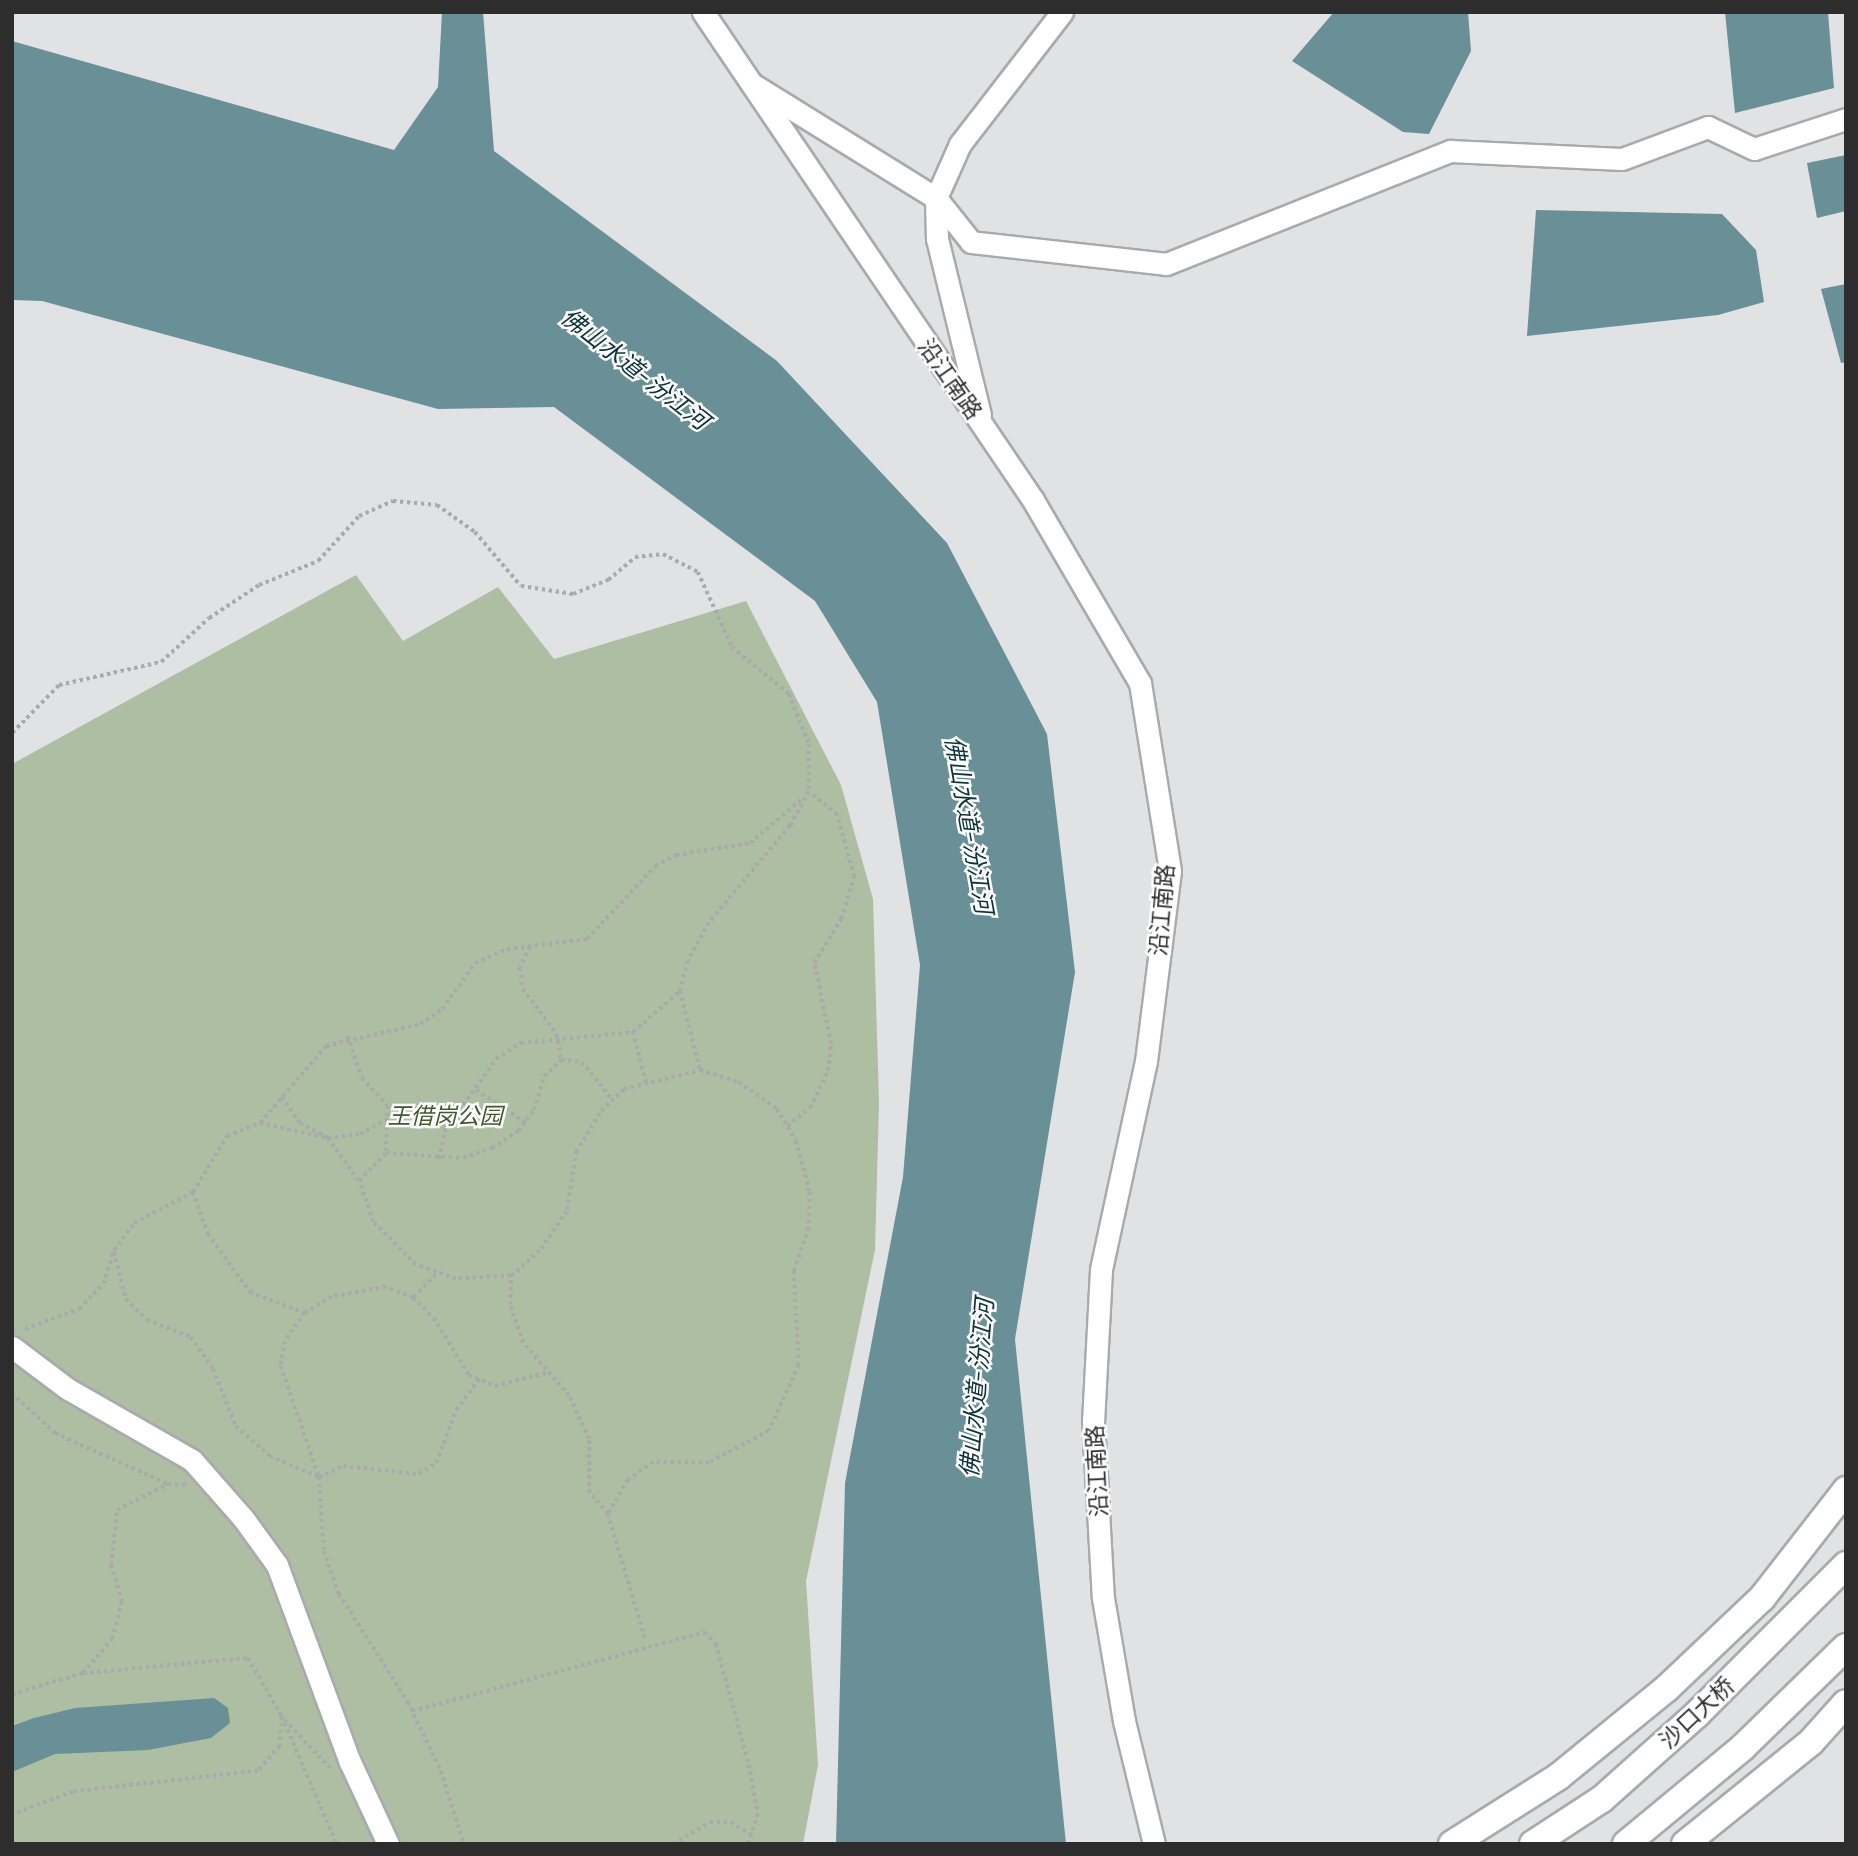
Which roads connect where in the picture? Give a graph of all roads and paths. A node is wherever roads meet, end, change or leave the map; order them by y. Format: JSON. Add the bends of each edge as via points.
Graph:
{"nodes":[{"id":1,"x":703,"y":12,"type":"edge"},
{"id":2,"x":1062,"y":12,"type":"edge"},
{"id":3,"x":747,"y":81,"type":"junction"},
{"id":4,"x":1846,"y":119,"type":"edge"},
{"id":5,"x":936,"y":198,"type":"junction"},
{"id":6,"x":983,"y":428,"type":"junction"},
{"id":7,"x":12,"y":733,"type":"edge"},
{"id":8,"x":809,"y":792,"type":"junction"},
{"id":9,"x":530,"y":947,"type":"junction"},
{"id":10,"x":680,"y":991,"type":"junction"},
{"id":11,"x":633,"y":1032,"type":"junction"},
{"id":12,"x":558,"y":1034,"type":"junction"},
{"id":13,"x":348,"y":1036,"type":"junction"},
{"id":14,"x":561,"y":1060,"type":"junction"},
{"id":15,"x":700,"y":1070,"type":"junction"},
{"id":16,"x":646,"y":1082,"type":"junction"},
{"id":17,"x":476,"y":1090,"type":"junction"},
{"id":18,"x":282,"y":1097,"type":"junction"},
{"id":19,"x":612,"y":1100,"type":"junction"},
{"id":20,"x":449,"y":1111,"type":"junction"},
{"id":21,"x":524,"y":1122,"type":"junction"},
{"id":22,"x":260,"y":1123,"type":"junction"},
{"id":23,"x":383,"y":1124,"type":"junction"},
{"id":24,"x":787,"y":1126,"type":"junction"},
{"id":25,"x":328,"y":1138,"type":"junction"},
{"id":26,"x":386,"y":1153,"type":"junction"},
{"id":27,"x":439,"y":1159,"type":"junction"},
{"id":28,"x":359,"y":1181,"type":"junction"},
{"id":29,"x":193,"y":1192,"type":"junction"},
{"id":30,"x":114,"y":1250,"type":"junction"},
{"id":31,"x":436,"y":1275,"type":"junction"},
{"id":32,"x":511,"y":1276,"type":"junction"},
{"id":33,"x":413,"y":1298,"type":"junction"},
{"id":34,"x":305,"y":1313,"type":"junction"},
{"id":35,"x":12,"y":1329,"type":"edge"},
{"id":36,"x":12,"y":1347,"type":"edge"},
{"id":37,"x":550,"y":1372,"type":"junction"},
{"id":38,"x":479,"y":1379,"type":"junction"},
{"id":39,"x":12,"y":1393,"type":"edge"},
{"id":40,"x":319,"y":1477,"type":"junction"},
{"id":41,"x":168,"y":1484,"type":"junction"},
{"id":42,"x":214,"y":1487,"type":"junction"},
{"id":43,"x":1846,"y":1490,"type":"edge"},
{"id":44,"x":608,"y":1514,"type":"junction"},
{"id":45,"x":1846,"y":1566,"type":"edge"},
{"id":46,"x":646,"y":1641,"type":"dead end"},
{"id":47,"x":1846,"y":1647,"type":"edge"},
{"id":48,"x":83,"y":1673,"type":"junction"},
{"id":49,"x":12,"y":1695,"type":"edge"},
{"id":50,"x":1846,"y":1703,"type":"edge"},
{"id":51,"x":412,"y":1711,"type":"junction"},
{"id":52,"x":282,"y":1716,"type":"junction"},
{"id":53,"x":337,"y":1774,"type":"dead end"},
{"id":54,"x":12,"y":1815,"type":"edge"},
{"id":55,"x":753,"y":1836,"type":"junction"},
{"id":56,"x":337,"y":1844,"type":"edge"},
{"id":57,"x":388,"y":1844,"type":"edge"},
{"id":58,"x":464,"y":1844,"type":"edge"},
{"id":59,"x":673,"y":1844,"type":"edge"},
{"id":60,"x":748,"y":1844,"type":"edge"},
{"id":61,"x":1154,"y":1844,"type":"edge"},
{"id":62,"x":1452,"y":1844,"type":"edge"},
{"id":63,"x":1533,"y":1844,"type":"edge"},
{"id":64,"x":1626,"y":1844,"type":"edge"},
{"id":65,"x":1685,"y":1844,"type":"edge"}],
"edges":[{"from":1,"to":3,"type":"street","name":"沿江南路"},
{"from":2,"to":5,"type":"street","via":[[960,144]]},
{"from":3,"to":5,"type":"street"},
{"from":3,"to":6,"type":"street","name":"沿江南路"},
{"from":4,"to":5,"type":"street","via":[[1754,149],[1708,127],[1622,159],[1450,151],[1166,264],[971,242]]},
{"from":5,"to":6,"type":"street","via":[[937,239]]},
{"from":6,"to":61,"type":"street","name":"沿江南路","via":[[1140,684],[1170,871],[1146,1061],[1101,1270],[1094,1421],[1103,1598],[1124,1721]]},
{"from":7,"to":8,"type":"path","via":[[59,685],[161,662],[209,618],[259,585],[318,561],[359,516],[393,501],[437,505],[475,532],[521,586],[573,594],[608,580],[635,557],[663,554],[698,572],[732,647],[789,694],[809,744]]},
{"from":8,"to":9,"type":"path","via":[[750,843],[676,855],[655,866],[587,939]]},
{"from":8,"to":10,"type":"path","via":[[770,856],[709,923]]},
{"from":8,"to":24,"type":"path","via":[[836,815],[853,877],[841,919],[814,963],[831,1044],[828,1071],[810,1108]]},
{"from":9,"to":12,"type":"path","via":[[520,968],[523,989]]},
{"from":9,"to":13,"type":"path","via":[[507,948],[475,963],[442,1009],[420,1024]]},
{"from":10,"to":11,"type":"path"},
{"from":10,"to":15,"type":"path"},
{"from":11,"to":12,"type":"path"},
{"from":11,"to":16,"type":"path"},
{"from":12,"to":14,"type":"path"},
{"from":12,"to":17,"type":"path","via":[[521,1043],[496,1059]]},
{"from":13,"to":18,"type":"path","via":[[326,1046]]},
{"from":13,"to":23,"type":"path","via":[[362,1078],[388,1106]]},
{"from":14,"to":19,"type":"path","via":[[582,1062]]},
{"from":14,"to":21,"type":"path","via":[[544,1076]]},
{"from":15,"to":16,"type":"path"},
{"from":15,"to":24,"type":"path","via":[[739,1082],[777,1109]]},
{"from":16,"to":19,"type":"path"},
{"from":17,"to":20,"type":"path"},
{"from":17,"to":21,"type":"path"},
{"from":18,"to":22,"type":"path"},
{"from":18,"to":25,"type":"path","via":[[300,1123]]},
{"from":19,"to":32,"type":"path","via":[[576,1152],[567,1210],[541,1249]]},
{"from":20,"to":23,"type":"path","via":[[402,1111]]},
{"from":20,"to":27,"type":"path"},
{"from":21,"to":27,"type":"path","via":[[492,1148]]},
{"from":22,"to":25,"type":"path"},
{"from":22,"to":29,"type":"path","via":[[227,1136]]},
{"from":23,"to":25,"type":"path"},
{"from":23,"to":26,"type":"path"},
{"from":24,"to":44,"type":"path","via":[[810,1192],[809,1228],[794,1271],[799,1364],[786,1400],[769,1431],[709,1463],[653,1462],[628,1480]]},
{"from":25,"to":28,"type":"path"},
{"from":26,"to":27,"type":"path"},
{"from":26,"to":28,"type":"path"},
{"from":28,"to":31,"type":"path","via":[[373,1222],[416,1265]]},
{"from":29,"to":30,"type":"path","via":[[134,1223]]},
{"from":29,"to":34,"type":"path","via":[[208,1234],[250,1292]]},
{"from":30,"to":35,"type":"path","via":[[103,1284],[79,1309],[42,1328]]},
{"from":30,"to":40,"type":"path","via":[[127,1299],[147,1320],[191,1337],[213,1368],[236,1426],[270,1456]]},
{"from":31,"to":32,"type":"path"},
{"from":31,"to":33,"type":"path"},
{"from":32,"to":37,"type":"path","via":[[510,1305],[523,1343]]},
{"from":33,"to":34,"type":"path","via":[[386,1287],[361,1290]]},
{"from":33,"to":38,"type":"path","via":[[434,1318],[469,1375]]},
{"from":34,"to":40,"type":"path","via":[[285,1341],[281,1366]]},
{"from":36,"to":42,"type":"street","via":[[68,1389],[192,1460]]},
{"from":37,"to":38,"type":"path","via":[[523,1384],[495,1386]]},
{"from":37,"to":44,"type":"path","via":[[569,1396],[589,1439],[589,1493]]},
{"from":38,"to":40,"type":"path","via":[[456,1410],[436,1463],[419,1474],[343,1466]]},
{"from":39,"to":41,"type":"path","via":[[55,1433]]},
{"from":40,"to":51,"type":"path","via":[[324,1551],[339,1594]]},
{"from":41,"to":42,"type":"path"},
{"from":41,"to":48,"type":"path","via":[[117,1510],[111,1565],[122,1602],[112,1639]]},
{"from":42,"to":57,"type":"street","via":[[277,1565],[350,1762]]},
{"from":43,"to":62,"type":"main road","via":[[1762,1598],[1667,1688],[1558,1777]]},
{"from":44,"to":46,"type":"path"},
{"from":45,"to":63,"type":"main road","name":"沙口大桥","via":[[1688,1723],[1602,1799]]},
{"from":47,"to":64,"type":"main road","via":[[1742,1748]]},
{"from":48,"to":49,"type":"path"},
{"from":48,"to":52,"type":"path","via":[[248,1658]]},
{"from":50,"to":65,"type":"main road","via":[[1811,1742]]},
{"from":51,"to":55,"type":"path","via":[[705,1632],[716,1644],[749,1765],[758,1814]]},
{"from":51,"to":58,"type":"path","via":[[441,1771]]},
{"from":52,"to":53,"type":"path"},
{"from":52,"to":54,"type":"path","via":[[280,1746],[258,1771],[73,1793]]},
{"from":52,"to":56,"type":"path"},
{"from":55,"to":59,"type":"path","via":[[731,1822],[710,1822]]},
{"from":55,"to":60,"type":"path"}]}
